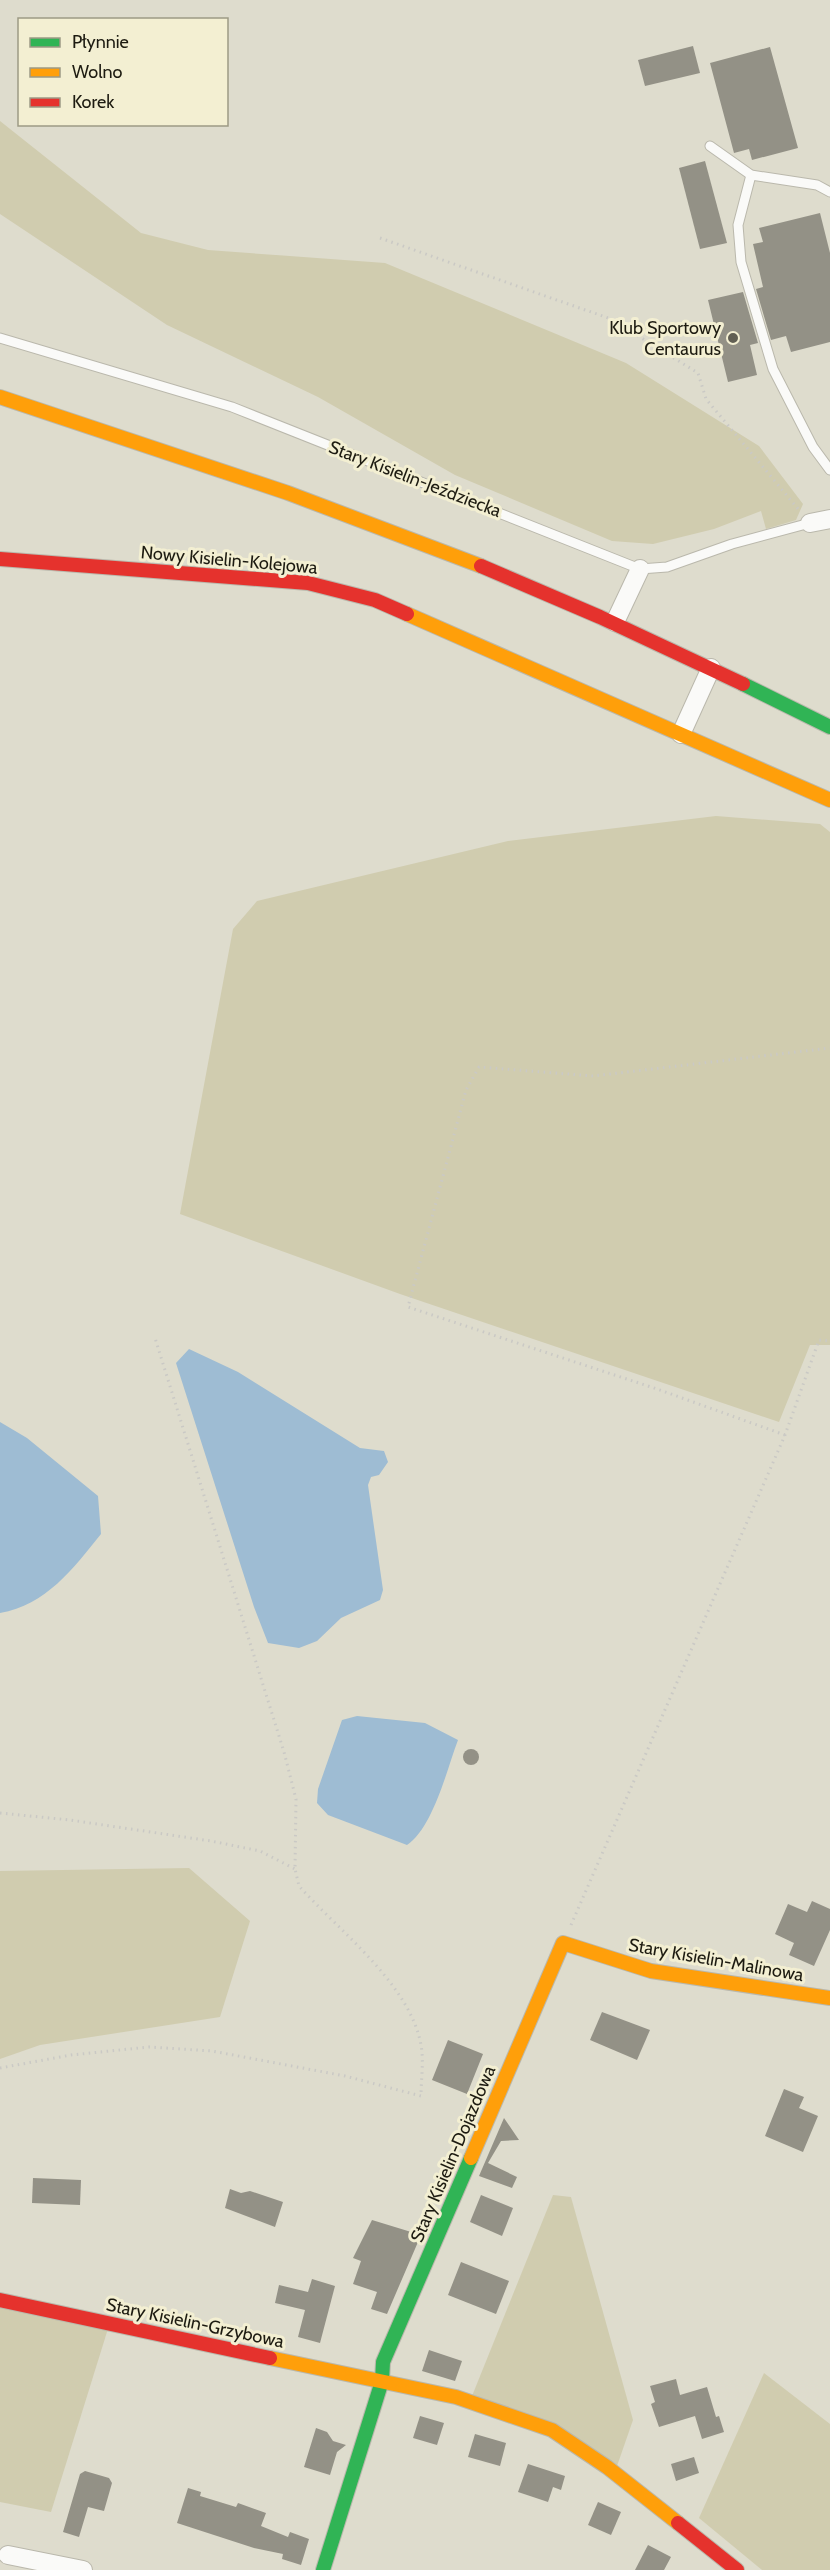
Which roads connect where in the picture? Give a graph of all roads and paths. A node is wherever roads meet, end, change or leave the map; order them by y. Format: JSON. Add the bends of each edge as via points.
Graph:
{"nodes":[{"id":1,"x":710,"y":146,"type":"dead end"},
{"id":2,"x":751,"y":175,"type":"junction"},
{"id":3,"x":830,"y":192,"type":"edge"},
{"id":4,"x":380,"y":238,"type":"dead end"},
{"id":5,"x":0,"y":338,"type":"edge"},
{"id":6,"x":0,"y":397,"type":"edge"},
{"id":7,"x":830,"y":470,"type":"edge"},
{"id":8,"x":830,"y":519,"type":"edge"},
{"id":9,"x":810,"y":523,"type":"junction"},
{"id":10,"x":0,"y":559,"type":"edge"},
{"id":11,"x":640,"y":569,"type":"junction"},
{"id":12,"x":615,"y":622,"type":"junction"},
{"id":13,"x":711,"y":668,"type":"junction"},
{"id":14,"x":830,"y":727,"type":"edge"},
{"id":15,"x":681,"y":734,"type":"junction"},
{"id":16,"x":830,"y":800,"type":"edge"},
{"id":17,"x":830,"y":1048,"type":"edge"},
{"id":18,"x":155,"y":1338,"type":"dead end"},
{"id":19,"x":830,"y":1341,"type":"edge"},
{"id":20,"x":785,"y":1436,"type":"junction"},
{"id":21,"x":0,"y":1813,"type":"edge"},
{"id":22,"x":295,"y":1869,"type":"junction"},
{"id":23,"x":562,"y":1943,"type":"junction"},
{"id":24,"x":830,"y":1998,"type":"edge"},
{"id":25,"x":0,"y":2068,"type":"edge"},
{"id":26,"x":0,"y":2300,"type":"edge"},
{"id":27,"x":382,"y":2381,"type":"junction"},
{"id":28,"x":8,"y":2555,"type":"dead end"},
{"id":29,"x":83,"y":2570,"type":"edge"},
{"id":30,"x":323,"y":2570,"type":"edge"},
{"id":31,"x":737,"y":2570,"type":"edge"}],
"edges":[{"from":1,"to":2,"type":"lane"},
{"from":2,"to":3,"type":"lane","via":[[817,185]]},
{"from":2,"to":7,"type":"lane","via":[[738,225],[741,262],[773,369],[813,447]]},
{"from":4,"to":9,"type":"path","via":[[611,319],[698,374],[706,399]]},
{"from":5,"to":11,"type":"lane","name":"Stary Kisielin-Jeździecka","via":[[232,407]]},
{"from":6,"to":12,"type":"street","via":[[200,461],[458,556]]},
{"from":8,"to":9,"type":"street","name":"Stary Kisielin-Jeździecka"},
{"from":9,"to":11,"type":"lane","name":"Stary Kisielin-Jeździecka","via":[[667,567]]},
{"from":10,"to":15,"type":"street","name":"Nowy Kisielin-Kolejowa","via":[[308,583],[375,600]]},
{"from":11,"to":12,"type":"street"},
{"from":12,"to":13,"type":"street"},
{"from":13,"to":14,"type":"street"},
{"from":13,"to":15,"type":"street"},
{"from":15,"to":16,"type":"street","name":"Nowy Kisielin-Kolejowa"},
{"from":17,"to":20,"type":"path","via":[[593,1076],[479,1066],[466,1090],[408,1307],[657,1389]]},
{"from":18,"to":22,"type":"path","via":[[296,1799]]},
{"from":19,"to":20,"type":"path","via":[[819,1340]]},
{"from":20,"to":23,"type":"path"},
{"from":21,"to":22,"type":"path","via":[[211,1841],[260,1851]]},
{"from":22,"to":25,"type":"path","via":[[299,1886],[406,2003],[421,2045],[421,2096],[345,2076],[212,2051],[149,2047]]},
{"from":23,"to":24,"type":"street","name":"Stary Kisielin-Malinowa","via":[[651,1971]]},
{"from":23,"to":27,"type":"street","name":"Stary Kisielin-Dojazdowa","via":[[383,2362]]},
{"from":26,"to":27,"type":"street","name":"Stary Kisielin-Grzybowa"},
{"from":27,"to":30,"type":"street","name":"Stary Kisielin-Dojazdowa"},
{"from":27,"to":31,"type":"street","via":[[456,2397],[552,2430],[607,2467]]},
{"from":28,"to":29,"type":"street"}]}
